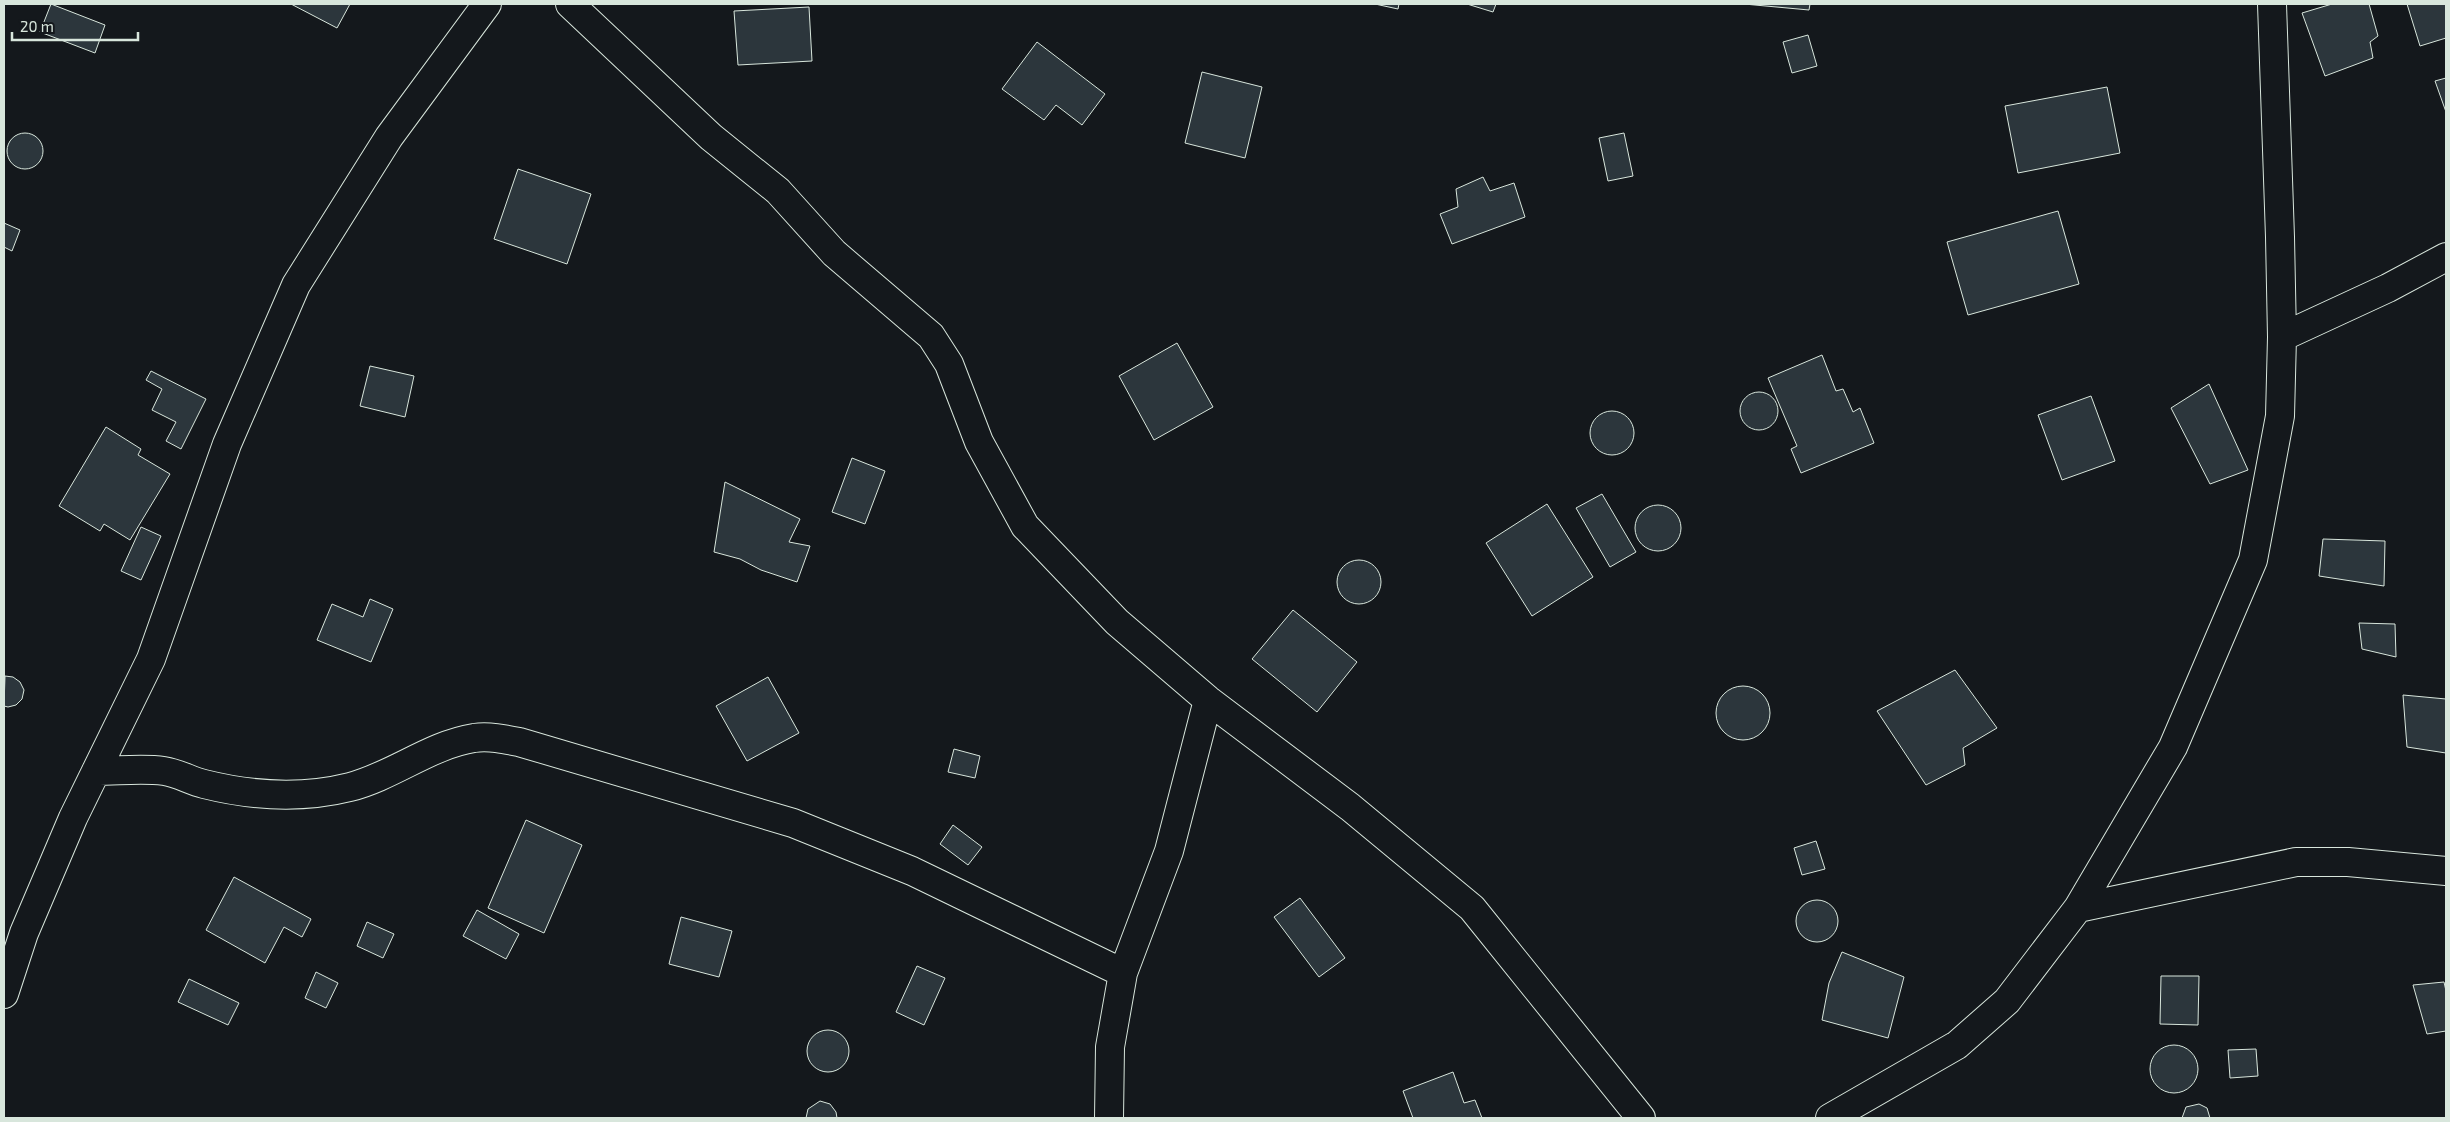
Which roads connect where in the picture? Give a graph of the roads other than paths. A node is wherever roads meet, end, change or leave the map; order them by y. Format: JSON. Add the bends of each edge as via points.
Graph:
{"nodes":[{"id":1,"x":487,"y":4,"type":"edge"},
{"id":2,"x":570,"y":4,"type":"edge"},
{"id":3,"x":2272,"y":4,"type":"edge"},
{"id":4,"x":2443,"y":264,"type":"edge"},
{"id":5,"x":2282,"y":337,"type":"junction"},
{"id":6,"x":1208,"y":700,"type":"junction"},
{"id":7,"x":96,"y":771,"type":"junction"},
{"id":8,"x":2446,"y":871,"type":"edge"},
{"id":9,"x":2078,"y":908,"type":"junction"},
{"id":10,"x":1123,"y":972,"type":"junction"},
{"id":11,"x":4,"y":994,"type":"edge"},
{"id":12,"x":1109,"y":1118,"type":"edge"},
{"id":13,"x":1641,"y":1118,"type":"edge"},
{"id":14,"x":1830,"y":1118,"type":"edge"}],
"edges":[{"from":1,"to":7,"type":"street","via":[[389,137],[296,285],[227,444],[151,659]]},
{"from":2,"to":6,"type":"street","via":[[711,137],[778,191],[834,253],[931,336],[949,364],[979,442],[1025,526],[1117,622]]},
{"from":3,"to":5,"type":"street"},
{"from":4,"to":5,"type":"street"},
{"from":5,"to":9,"type":"street","via":[[2280,416],[2252,560],[2173,747]]},
{"from":6,"to":10,"type":"street","via":[[1169,851]]},
{"from":6,"to":13,"type":"street","via":[[1350,807],[1472,908]]},
{"from":7,"to":10,"type":"street","via":[[166,771],[203,784],[252,793],[310,795],[352,786],[438,749],[473,738],[495,737],[793,823],[912,871]]},
{"from":7,"to":11,"type":"street","via":[[24,933]]},
{"from":8,"to":9,"type":"street","via":[[2348,862],[2296,862]]},
{"from":9,"to":14,"type":"street","via":[[2007,1000],[1957,1045]]},
{"from":10,"to":12,"type":"street","via":[[1110,1047]]}]}
